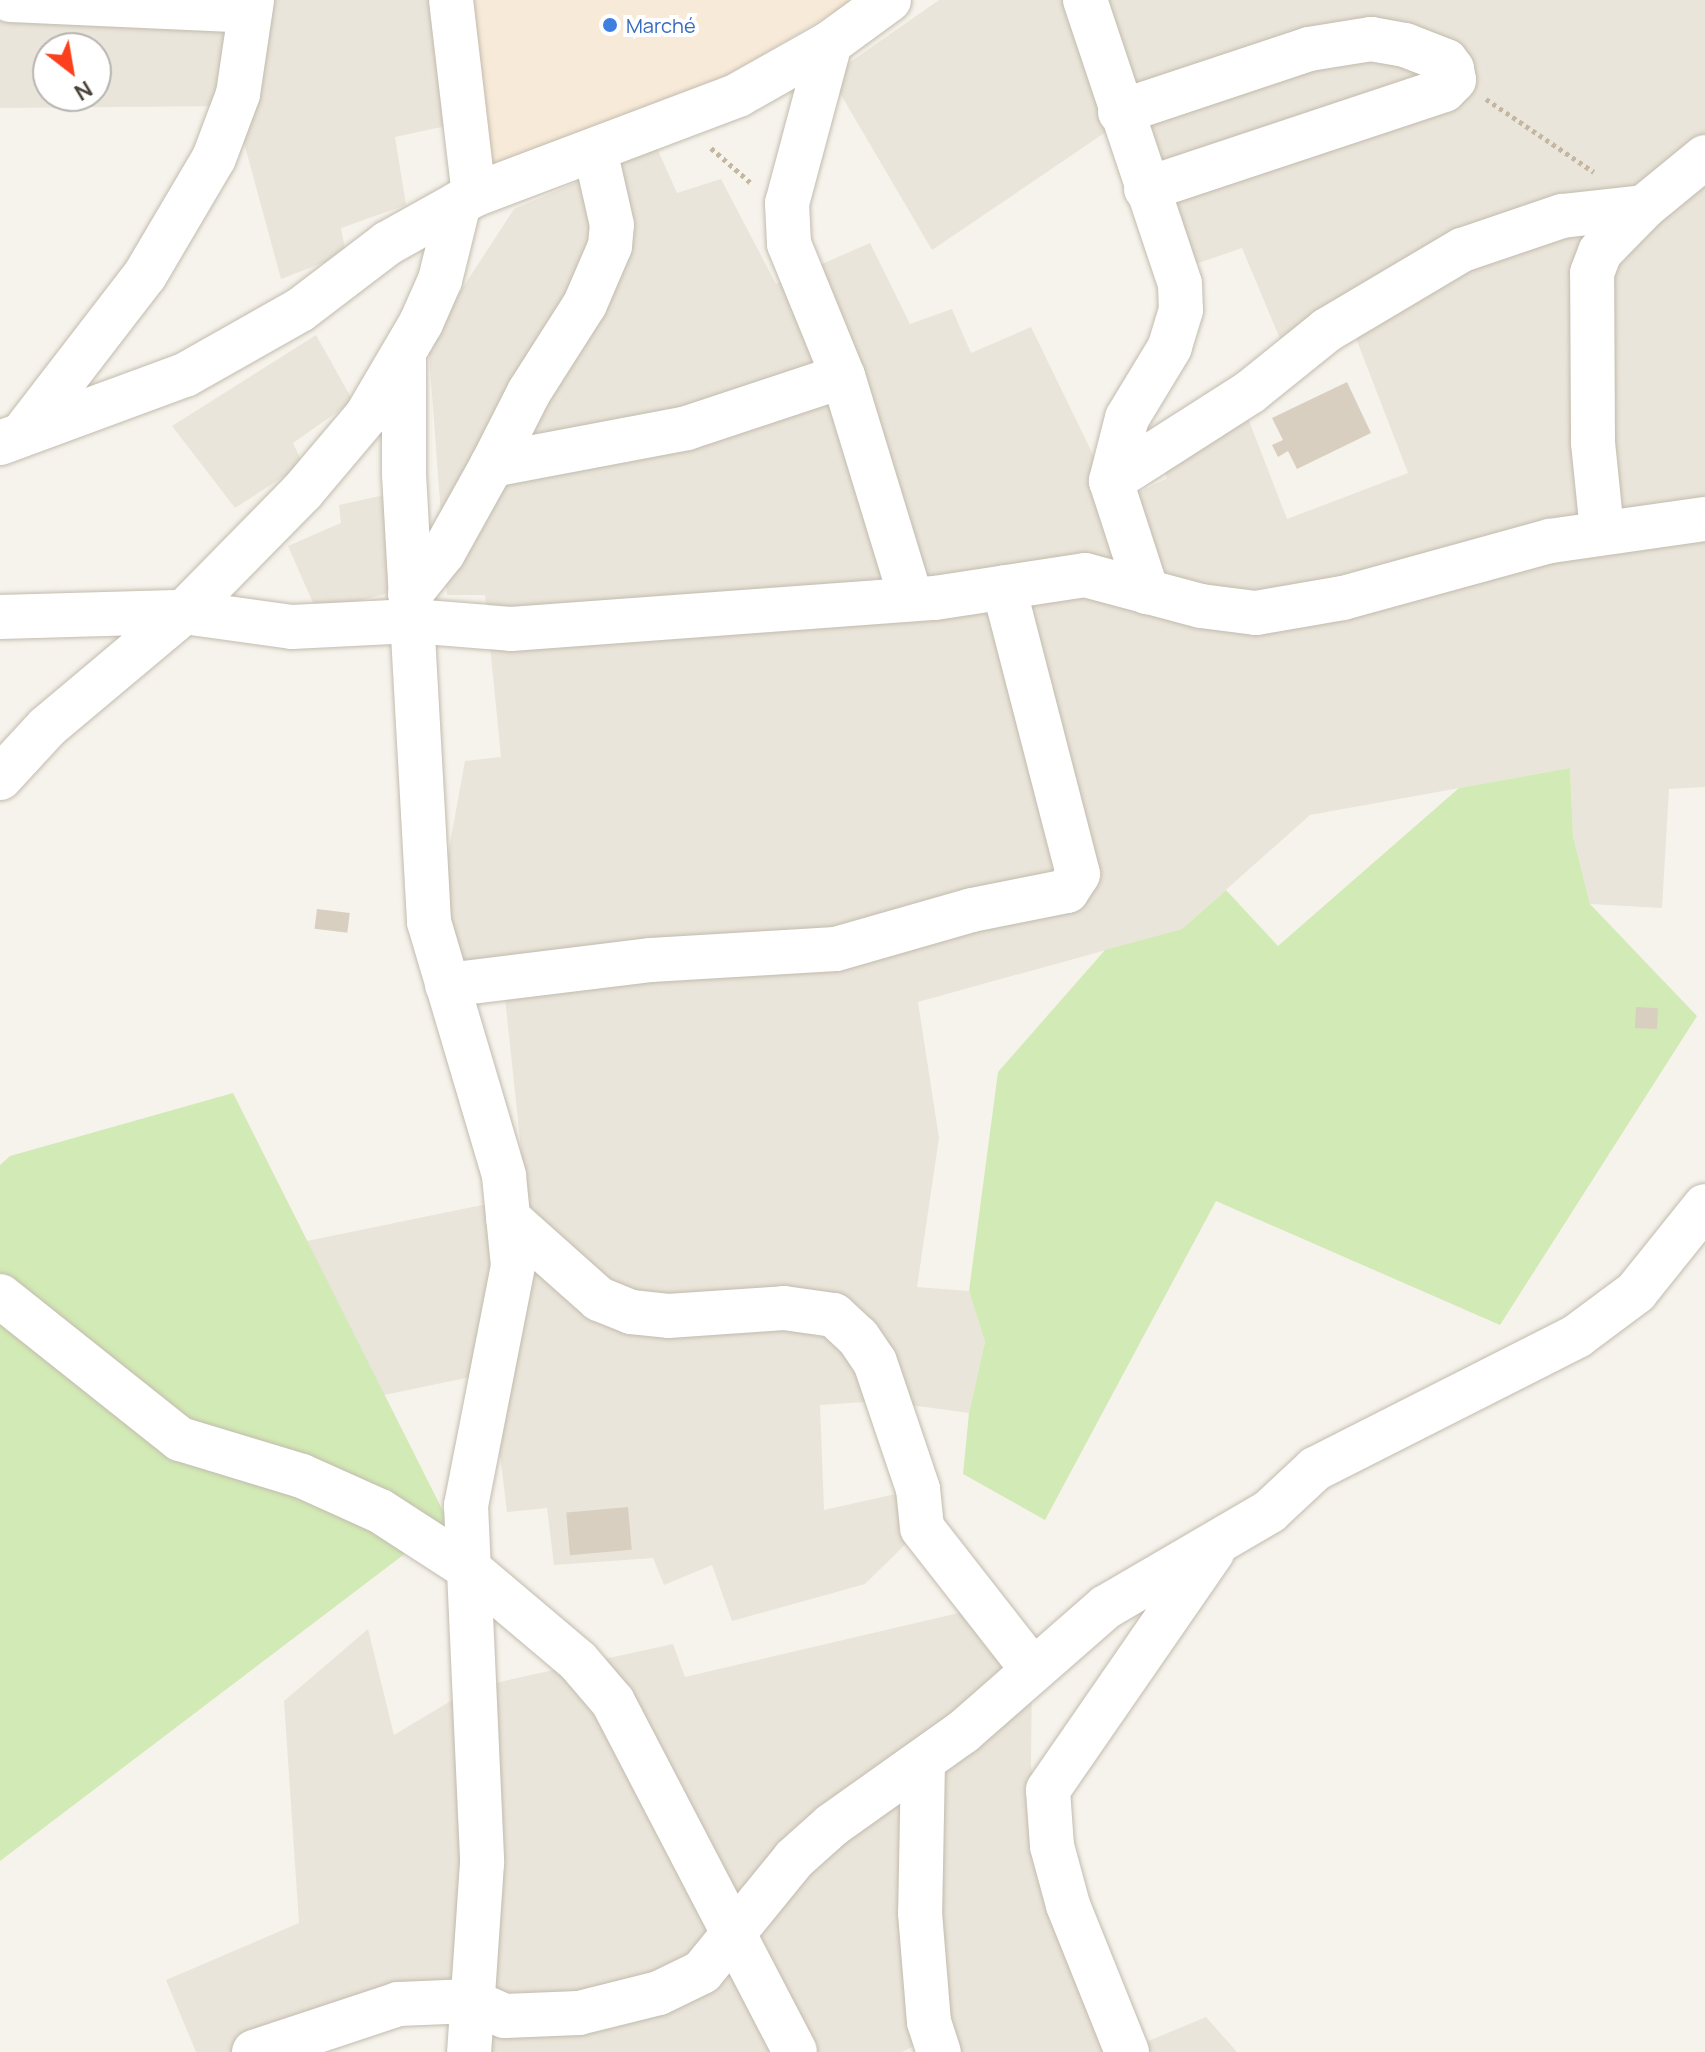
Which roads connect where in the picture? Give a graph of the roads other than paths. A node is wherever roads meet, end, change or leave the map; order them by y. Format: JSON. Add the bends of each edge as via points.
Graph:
{"nodes":[{"id":1,"x":10,"y":0,"type":"edge"},
{"id":2,"x":451,"y":0,"type":"edge"},
{"id":3,"x":889,"y":0,"type":"edge"},
{"id":4,"x":1085,"y":0,"type":"edge"},
{"id":5,"x":251,"y":6,"type":"edge"},
{"id":6,"x":830,"y":43,"type":"junction"},
{"id":7,"x":1120,"y":112,"type":"junction"},
{"id":8,"x":595,"y":150,"type":"junction"},
{"id":9,"x":1705,"y":157,"type":"edge"},
{"id":10,"x":1146,"y":189,"type":"junction"},
{"id":11,"x":467,"y":199,"type":"junction"},
{"id":12,"x":1635,"y":206,"type":"junction"},
{"id":13,"x":404,"y":360,"type":"junction"},
{"id":14,"x":843,"y":376,"type":"junction"},
{"id":15,"x":11,"y":438,"type":"edge"},
{"id":16,"x":492,"y":465,"type":"junction"},
{"id":17,"x":1111,"y":481,"type":"junction"},
{"id":18,"x":1705,"y":519,"type":"edge"},
{"id":19,"x":1602,"y":531,"type":"junction"},
{"id":20,"x":1004,"y":587,"type":"junction"},
{"id":21,"x":1147,"y":592,"type":"junction"},
{"id":22,"x":911,"y":599,"type":"junction"},
{"id":23,"x":411,"y":608,"type":"junction"},
{"id":24,"x":184,"y":612,"type":"junction"},
{"id":25,"x":0,"y":617,"type":"edge"},
{"id":26,"x":0,"y":778,"type":"edge"},
{"id":27,"x":447,"y":985,"type":"junction"},
{"id":28,"x":1705,"y":1206,"type":"edge"},
{"id":29,"x":508,"y":1218,"type":"junction"},
{"id":30,"x":0,"y":1296,"type":"edge"},
{"id":31,"x":1221,"y":1539,"type":"junction"},
{"id":32,"x":468,"y":1568,"type":"junction"},
{"id":33,"x":1032,"y":1669,"type":"junction"},
{"id":34,"x":923,"y":1763,"type":"junction"},
{"id":35,"x":732,"y":1935,"type":"junction"},
{"id":36,"x":471,"y":2001,"type":"junction"},
{"id":37,"x":254,"y":2052,"type":"edge"},
{"id":38,"x":469,"y":2052,"type":"edge"},
{"id":39,"x":795,"y":2052,"type":"edge"},
{"id":40,"x":939,"y":2052,"type":"edge"},
{"id":41,"x":1127,"y":2052,"type":"edge"}],
"edges":[{"from":1,"to":5,"type":"street"},
{"from":2,"to":11,"type":"street"},
{"from":3,"to":6,"type":"street"},
{"from":4,"to":7,"type":"street"},
{"from":5,"to":15,"type":"street","via":[[238,94],[214,158],[145,275]]},
{"from":6,"to":8,"type":"street","via":[[738,95]]},
{"from":6,"to":14,"type":"street","via":[[787,203],[789,244]]},
{"from":7,"to":10,"type":"street"},
{"from":7,"to":10,"type":"street","via":[[1309,49],[1371,39],[1446,61],[1454,80],[1444,90]]},
{"from":8,"to":11,"type":"street"},
{"from":8,"to":16,"type":"street","via":[[612,225],[610,246],[585,304],[529,392]]},
{"from":9,"to":12,"type":"street"},
{"from":10,"to":17,"type":"street","via":[[1180,284],[1181,310],[1170,347],[1127,418]]},
{"from":11,"to":13,"type":"street","via":[[440,280]]},
{"from":11,"to":15,"type":"street","via":[[388,243],[300,310],[185,375]]},
{"from":12,"to":17,"type":"street","via":[[1562,216],[1462,250],[1327,330],[1250,392]]},
{"from":12,"to":19,"type":"street","via":[[1600,252],[1592,273],[1593,443]]},
{"from":13,"to":23,"type":"street"},
{"from":13,"to":24,"type":"street","via":[[367,415],[302,492]]},
{"from":14,"to":16,"type":"street","via":[[687,428]]},
{"from":14,"to":22,"type":"street"},
{"from":16,"to":23,"type":"street"},
{"from":17,"to":21,"type":"street"},
{"from":18,"to":19,"type":"street"},
{"from":19,"to":21,"type":"street","via":[[1343,598],[1256,613]]},
{"from":20,"to":21,"type":"street","via":[[1085,575]]},
{"from":20,"to":22,"type":"street"},
{"from":20,"to":27,"type":"street","via":[[1078,874],[1067,891],[972,910],[836,949],[651,960]]},
{"from":22,"to":23,"type":"street","via":[[511,629]]},
{"from":23,"to":24,"type":"street","via":[[292,627]]},
{"from":23,"to":27,"type":"street","via":[[429,922]]},
{"from":24,"to":25,"type":"street"},
{"from":24,"to":26,"type":"street","via":[[47,727]]},
{"from":27,"to":29,"type":"street","via":[[504,1176]]},
{"from":28,"to":31,"type":"street","via":[[1636,1292],[1577,1336],[1315,1469],[1270,1511]]},
{"from":29,"to":32,"type":"street","via":[[513,1266],[466,1505]]},
{"from":29,"to":33,"type":"street","via":[[599,1299],[631,1312],[668,1316],[784,1308],[834,1315],[875,1362],[918,1489],[922,1528]]},
{"from":30,"to":32,"type":"street","via":[[180,1439],[302,1476],[380,1511]]},
{"from":31,"to":33,"type":"street","via":[[1106,1607]]},
{"from":31,"to":41,"type":"street","via":[[1048,1790],[1052,1846],[1068,1905]]},
{"from":32,"to":35,"type":"street","via":[[578,1661],[613,1702]]},
{"from":32,"to":36,"type":"street","via":[[482,1863]]},
{"from":33,"to":34,"type":"street"},
{"from":34,"to":35,"type":"street","via":[[813,1842]]},
{"from":34,"to":40,"type":"street","via":[[920,1913],[929,2022]]},
{"from":35,"to":36,"type":"street","via":[[702,1972],[659,1993],[579,2013],[505,2016]]},
{"from":35,"to":39,"type":"street"},
{"from":36,"to":37,"type":"street","via":[[398,2004]]},
{"from":36,"to":38,"type":"street"}]}
